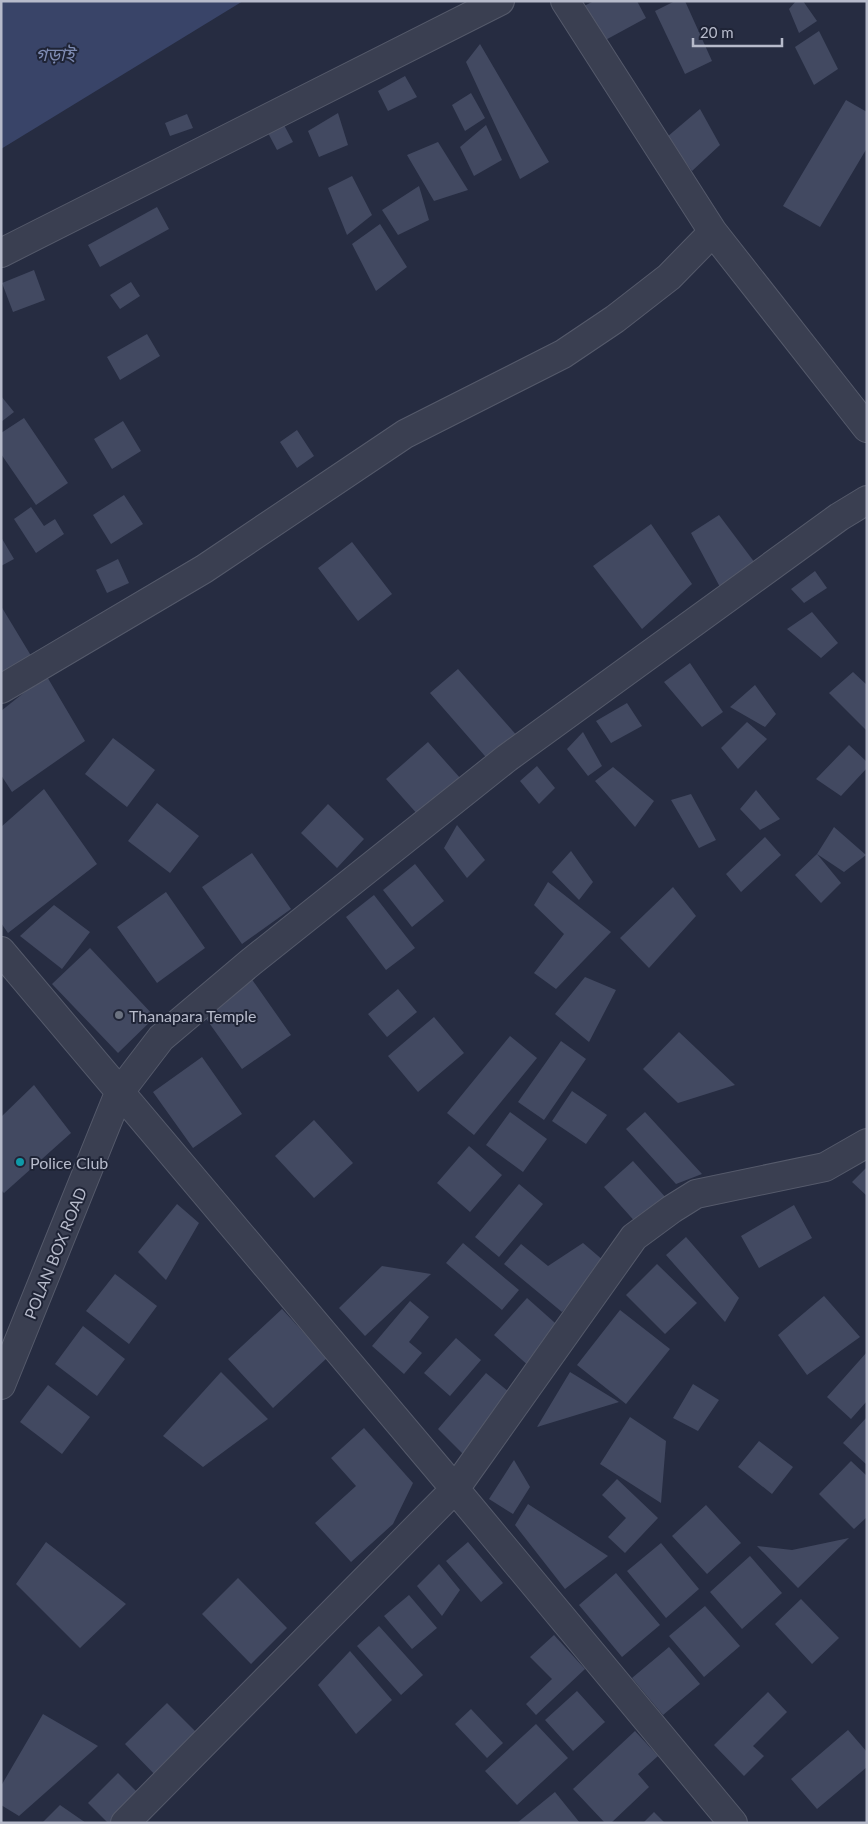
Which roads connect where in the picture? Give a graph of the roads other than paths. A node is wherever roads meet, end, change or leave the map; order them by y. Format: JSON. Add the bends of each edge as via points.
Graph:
{"nodes":[{"id":1,"x":500,"y":1,"type":"edge"},
{"id":2,"x":564,"y":1,"type":"edge"},
{"id":3,"x":713,"y":232,"type":"junction"},
{"id":4,"x":1,"y":253,"type":"edge"},
{"id":5,"x":867,"y":428,"type":"edge"},
{"id":6,"x":867,"y":500,"type":"edge"},
{"id":7,"x":1,"y":689,"type":"edge"},
{"id":8,"x":1,"y":952,"type":"edge"},
{"id":9,"x":120,"y":1093,"type":"junction"},
{"id":10,"x":867,"y":1143,"type":"edge"},
{"id":11,"x":1,"y":1385,"type":"edge"},
{"id":12,"x":455,"y":1489,"type":"junction"},
{"id":13,"x":125,"y":1823,"type":"edge"},
{"id":14,"x":733,"y":1823,"type":"edge"}],
"edges":[{"from":1,"to":4,"type":"street"},
{"from":2,"to":3,"type":"street"},
{"from":3,"to":5,"type":"street"},
{"from":3,"to":7,"type":"street","via":[[669,277],[563,354],[405,434],[204,569]]},
{"from":6,"to":9,"type":"street","name":"POLAN BOX ROAD","via":[[484,776],[160,1038]]},
{"from":8,"to":9,"type":"street"},
{"from":9,"to":11,"type":"street","name":"POLAN BOX ROAD"},
{"from":9,"to":12,"type":"street"},
{"from":10,"to":12,"type":"street","via":[[825,1167],[696,1194],[634,1237]]},
{"from":12,"to":13,"type":"street"},
{"from":12,"to":14,"type":"street"}]}
